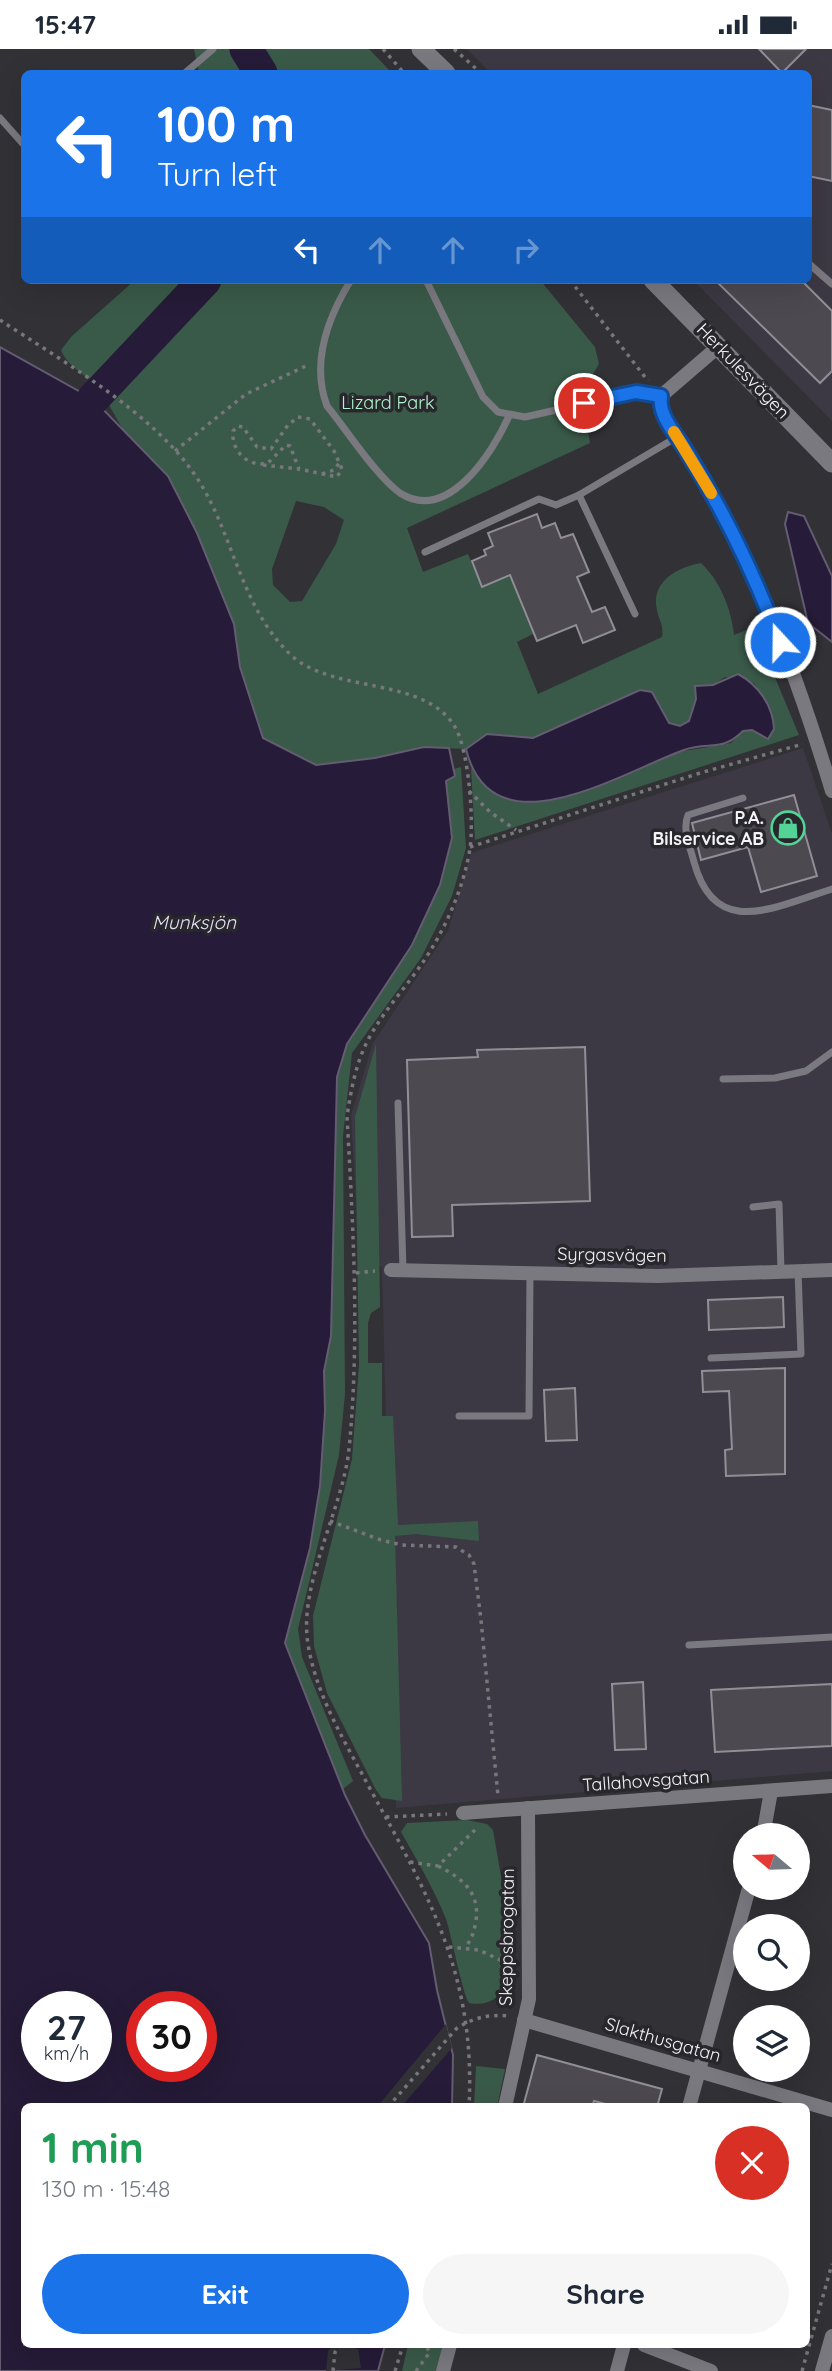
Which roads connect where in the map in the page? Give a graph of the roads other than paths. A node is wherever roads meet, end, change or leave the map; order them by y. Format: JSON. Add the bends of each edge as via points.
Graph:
{"nodes":[{"id":1,"x":213,"y":49,"type":"edge"},
{"id":2,"x":421,"y":49,"type":"edge"},
{"id":3,"x":188,"y":70,"type":"edge"},
{"id":4,"x":443,"y":70,"type":"edge"},
{"id":5,"x":0,"y":118,"type":"edge"},
{"id":6,"x":21,"y":142,"type":"edge"},
{"id":7,"x":812,"y":266,"type":"edge"},
{"id":8,"x":832,"y":283,"type":"edge"},
{"id":9,"x":349,"y":284,"type":"edge"},
{"id":10,"x":428,"y":284,"type":"edge"},
{"id":11,"x":657,"y":284,"type":"edge"},
{"id":12,"x":719,"y":346,"type":"junction"},
{"id":13,"x":661,"y":396,"type":"junction"},
{"id":14,"x":509,"y":416,"type":"junction"},
{"id":15,"x":677,"y":437,"type":"junction"},
{"id":16,"x":832,"y":463,"type":"edge"},
{"id":17,"x":579,"y":495,"type":"junction"},
{"id":18,"x":425,"y":552,"type":"dead end"},
{"id":19,"x":635,"y":614,"type":"dead end"},
{"id":20,"x":832,"y":791,"type":"edge"},
{"id":21,"x":743,"y":798,"type":"dead end"},
{"id":22,"x":832,"y":889,"type":"edge"},
{"id":23,"x":832,"y":1052,"type":"edge"},
{"id":24,"x":723,"y":1079,"type":"dead end"},
{"id":25,"x":398,"y":1103,"type":"dead end"},
{"id":26,"x":753,"y":1207,"type":"dead end"},
{"id":27,"x":397,"y":1270,"type":"joint"},
{"id":28,"x":832,"y":1270,"type":"edge"},
{"id":29,"x":799,"y":1271,"type":"junction"},
{"id":30,"x":781,"y":1272,"type":"junction"},
{"id":31,"x":530,"y":1273,"type":"junction"},
{"id":32,"x":711,"y":1358,"type":"dead end"},
{"id":33,"x":459,"y":1416,"type":"dead end"},
{"id":34,"x":832,"y":1637,"type":"edge"},
{"id":35,"x":688,"y":1645,"type":"dead end"},
{"id":36,"x":832,"y":1786,"type":"edge"},
{"id":37,"x":771,"y":1791,"type":"junction"},
{"id":38,"x":528,"y":1808,"type":"junction"},
{"id":39,"x":463,"y":1813,"type":"road end"},
{"id":40,"x":765,"y":1823,"type":"edge"},
{"id":41,"x":745,"y":1901,"type":"edge"},
{"id":42,"x":524,"y":2020,"type":"junction"},
{"id":43,"x":699,"y":2070,"type":"junction"},
{"id":44,"x":506,"y":2103,"type":"edge"},
{"id":45,"x":690,"y":2103,"type":"edge"},
{"id":46,"x":809,"y":2103,"type":"edge"},
{"id":47,"x":810,"y":2103,"type":"edge"},
{"id":48,"x":832,"y":2110,"type":"edge"},
{"id":49,"x":832,"y":2336,"type":"edge"},
{"id":50,"x":449,"y":2348,"type":"edge"},
{"id":51,"x":623,"y":2348,"type":"edge"},
{"id":52,"x":652,"y":2348,"type":"edge"},
{"id":53,"x":443,"y":2371,"type":"edge"},
{"id":54,"x":617,"y":2371,"type":"edge"},
{"id":55,"x":711,"y":2371,"type":"edge"},
{"id":56,"x":822,"y":2371,"type":"edge"}],
"edges":[{"from":1,"to":3,"type":"lane"},
{"from":2,"to":4,"type":"main road"},
{"from":5,"to":6,"type":"lane"},
{"from":7,"to":8,"type":"lane"},
{"from":9,"to":14,"type":"lane","via":[[329,323],[321,360],[322,393],[327,406],[393,487],[426,501],[464,483],[486,460]]},
{"from":10,"to":14,"type":"lane","via":[[483,397]]},
{"from":11,"to":12,"type":"main road","name":"Herkulesvägen"},
{"from":12,"to":13,"type":"street"},
{"from":12,"to":16,"type":"main road","name":"Herkulesvägen"},
{"from":13,"to":14,"type":"lane","via":[[636,392],[525,417]]},
{"from":13,"to":15,"type":"street","via":[[664,415]]},
{"from":15,"to":17,"type":"lane"},
{"from":15,"to":20,"type":"street","via":[[701,473],[762,594]]},
{"from":17,"to":18,"type":"lane","via":[[556,505],[540,499]]},
{"from":17,"to":19,"type":"lane"},
{"from":21,"to":22,"type":"lane","via":[[688,815],[684,825],[699,880],[712,900],[727,911],[743,913]]},
{"from":23,"to":24,"type":"lane","via":[[806,1071],[775,1078]]},
{"from":25,"to":27,"type":"lane"},
{"from":26,"to":30,"type":"lane","via":[[779,1204]]},
{"from":27,"to":31,"type":"street","name":"Syrgasvägen"},
{"from":28,"to":29,"type":"street","name":"Syrgasvägen"},
{"from":29,"to":30,"type":"street","name":"Syrgasvägen"},
{"from":29,"to":32,"type":"lane","via":[[801,1354]]},
{"from":30,"to":31,"type":"street","name":"Syrgasvägen","via":[[658,1276]]},
{"from":31,"to":33,"type":"lane","via":[[529,1416]]},
{"from":34,"to":35,"type":"lane"},
{"from":36,"to":37,"type":"street","name":"Tallahovsgatan"},
{"from":37,"to":38,"type":"street","name":"Tallahovsgatan"},
{"from":37,"to":40,"type":"street"},
{"from":38,"to":39,"type":"street","name":"Tallahovsgatan"},
{"from":38,"to":42,"type":"street","name":"Skeppsbrogatan"},
{"from":41,"to":43,"type":"street"},
{"from":42,"to":43,"type":"street","name":"Slakthusgatan"},
{"from":42,"to":44,"type":"street","name":"Skeppsbrogatan"},
{"from":43,"to":45,"type":"street"},
{"from":43,"to":46,"type":"street","name":"Slakthusgatan"},
{"from":47,"to":48,"type":"street","name":"Slakthusgatan"},
{"from":49,"to":56,"type":"street"},
{"from":50,"to":53,"type":"street"},
{"from":51,"to":54,"type":"street"},
{"from":52,"to":55,"type":"street"}]}
